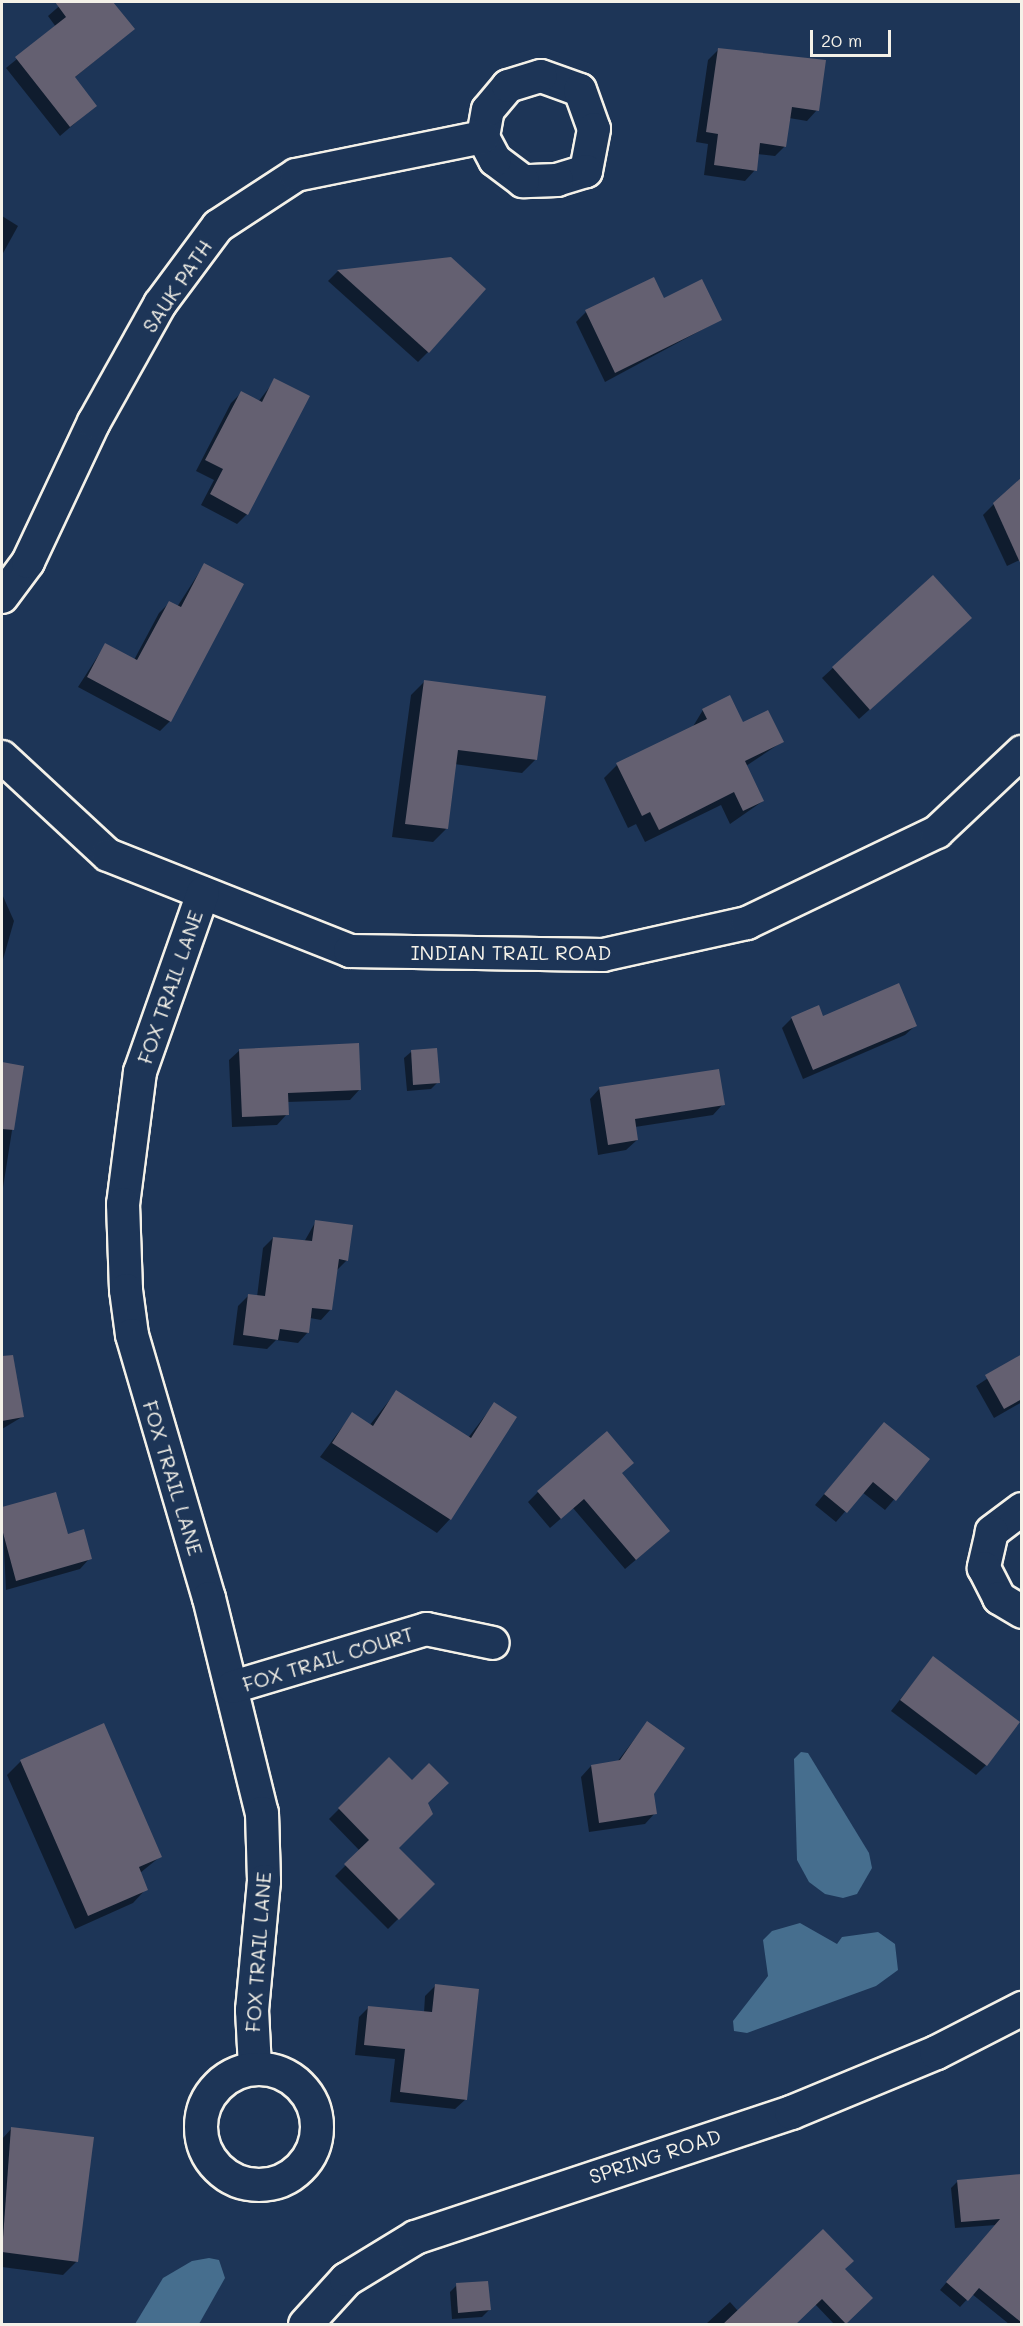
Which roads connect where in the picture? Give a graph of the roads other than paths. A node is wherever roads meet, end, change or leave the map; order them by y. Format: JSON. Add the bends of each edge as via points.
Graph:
{"nodes":[{"id":1,"x":483,"y":137,"type":"dead end"},
{"id":2,"x":2,"y":597,"type":"edge"},
{"id":3,"x":1022,"y":752,"type":"edge"},
{"id":4,"x":2,"y":757,"type":"edge"},
{"id":5,"x":203,"y":893,"type":"junction"},
{"id":6,"x":1022,"y":1509,"type":"edge"},
{"id":7,"x":1022,"y":1612,"type":"edge"},
{"id":8,"x":493,"y":1642,"type":"dead end"},
{"id":9,"x":233,"y":1687,"type":"junction"},
{"id":10,"x":1022,"y":2008,"type":"edge"},
{"id":11,"x":255,"y":2068,"type":"dead end"},
{"id":12,"x":304,"y":2325,"type":"edge"}],
"edges":[{"from":1,"to":2,"type":"street","name":"SAUK PATH","via":[[296,175],[218,226],[160,304],[94,422],[28,562]]},
{"from":3,"to":5,"type":"street","name":"INDIAN TRAIL ROAD","via":[[937,832],[747,923],[603,955],[350,951]]},
{"from":4,"to":5,"type":"street","name":"INDIAN TRAIL ROAD","via":[[108,855]]},
{"from":5,"to":9,"type":"street","name":"FOX TRAIL LANE","via":[[140,1072],[123,1204],[132,1335]]},
{"from":6,"to":7,"type":"street","via":[[992,1532],[984,1568],[999,1598]]},
{"from":8,"to":9,"type":"street","name":"FOX TRAIL COURT","via":[[426,1629]]},
{"from":9,"to":11,"type":"street","name":"FOX TRAIL LANE","via":[[262,1813],[264,1881],[252,2010]]},
{"from":10,"to":12,"type":"street","name":"SPRING ROAD","via":[[926,2056],[791,2112],[416,2237],[346,2279]]}]}
